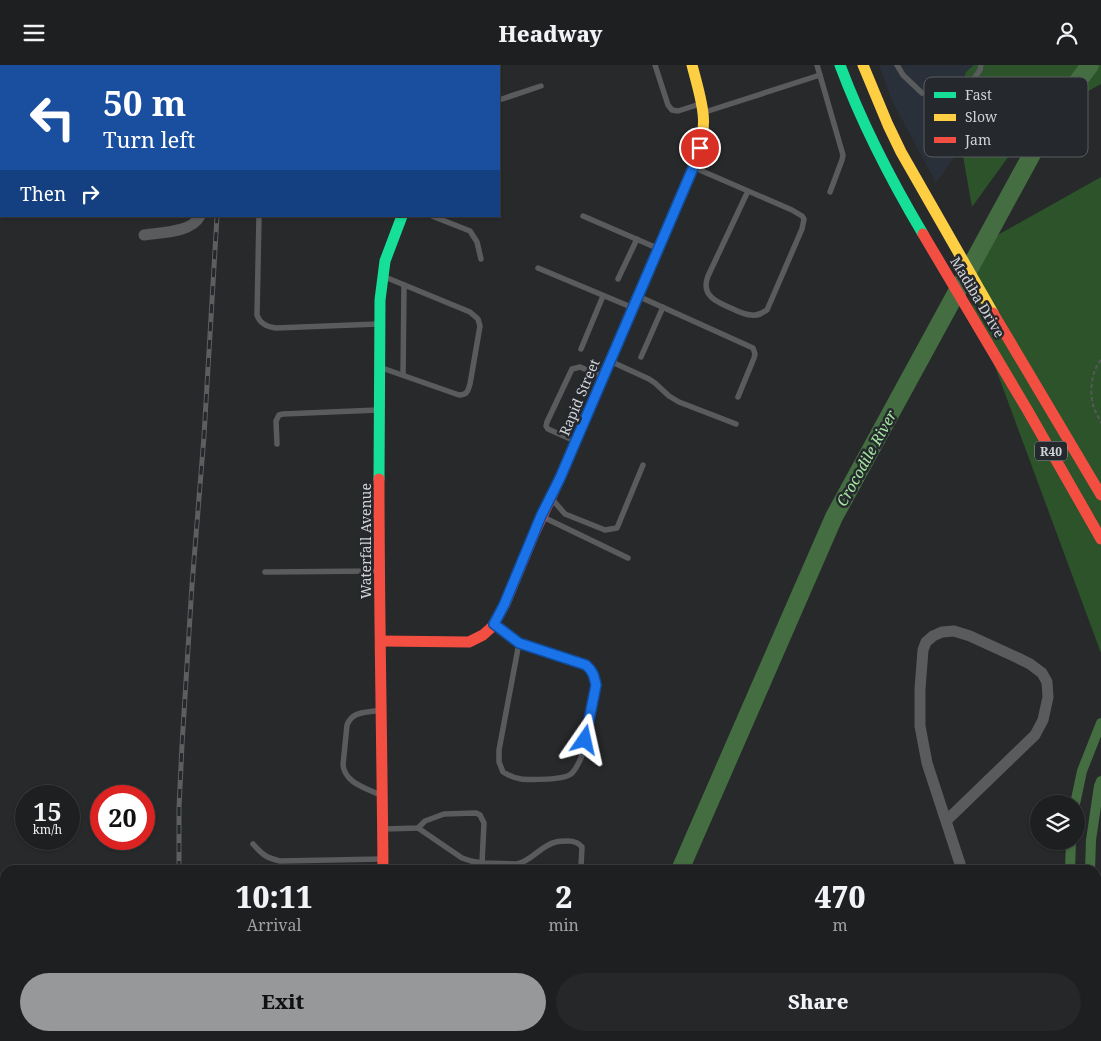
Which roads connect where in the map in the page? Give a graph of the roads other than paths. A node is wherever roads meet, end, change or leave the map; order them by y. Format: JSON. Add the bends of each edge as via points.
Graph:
{"nodes":[{"id":1,"x":655,"y":65,"type":"edge"},
{"id":2,"x":692,"y":65,"type":"edge"},
{"id":3,"x":817,"y":65,"type":"edge"},
{"id":4,"x":840,"y":65,"type":"edge"},
{"id":5,"x":863,"y":65,"type":"edge"},
{"id":6,"x":898,"y":65,"type":"edge"},
{"id":7,"x":981,"y":65,"type":"edge"},
{"id":8,"x":820,"y":75,"type":"junction"},
{"id":9,"x":975,"y":77,"type":"edge"},
{"id":10,"x":541,"y":86,"type":"dead end"},
{"id":11,"x":922,"y":93,"type":"dead end"},
{"id":12,"x":500,"y":100,"type":"edge"},
{"id":13,"x":703,"y":108,"type":"junction"},
{"id":14,"x":694,"y":168,"type":"junction"},
{"id":15,"x":748,"y":191,"type":"junction"},
{"id":16,"x":830,"y":191,"type":"dead end"},
{"id":17,"x":584,"y":216,"type":"dead end"},
{"id":18,"x":199,"y":217,"type":"edge"},
{"id":19,"x":258,"y":217,"type":"edge"},
{"id":20,"x":402,"y":217,"type":"edge"},
{"id":21,"x":435,"y":217,"type":"edge"},
{"id":22,"x":144,"y":235,"type":"dead end"},
{"id":23,"x":636,"y":239,"type":"junction"},
{"id":24,"x":659,"y":249,"type":"junction"},
{"id":25,"x":481,"y":259,"type":"dead end"},
{"id":26,"x":538,"y":268,"type":"dead end"},
{"id":27,"x":383,"y":276,"type":"junction"},
{"id":28,"x":618,"y":279,"type":"dead end"},
{"id":29,"x":404,"y":285,"type":"junction"},
{"id":30,"x":604,"y":296,"type":"junction"},
{"id":31,"x":638,"y":296,"type":"junction"},
{"id":32,"x":663,"y":307,"type":"junction"},
{"id":33,"x":633,"y":308,"type":"junction"},
{"id":34,"x":380,"y":324,"type":"junction"},
{"id":35,"x":581,"y":349,"type":"dead end"},
{"id":36,"x":641,"y":357,"type":"dead end"},
{"id":37,"x":610,"y":361,"type":"junction"},
{"id":38,"x":380,"y":367,"type":"junction"},
{"id":39,"x":403,"y":375,"type":"junction"},
{"id":40,"x":603,"y":377,"type":"junction"},
{"id":41,"x":738,"y":397,"type":"dead end"},
{"id":42,"x":380,"y":410,"type":"junction"},
{"id":43,"x":736,"y":424,"type":"dead end"},
{"id":44,"x":576,"y":442,"type":"junction"},
{"id":45,"x":277,"y":444,"type":"dead end"},
{"id":46,"x":644,"y":465,"type":"dead end"},
{"id":47,"x":1101,"y":495,"type":"edge"},
{"id":48,"x":550,"y":498,"type":"junction"},
{"id":49,"x":541,"y":516,"type":"junction"},
{"id":50,"x":1101,"y":539,"type":"edge"},
{"id":51,"x":628,"y":558,"type":"dead end"},
{"id":52,"x":379,"y":571,"type":"junction"},
{"id":53,"x":266,"y":572,"type":"dead end"},
{"id":54,"x":494,"y":624,"type":"junction"},
{"id":55,"x":381,"y":641,"type":"junction"},
{"id":56,"x":519,"y":643,"type":"junction"},
{"id":57,"x":382,"y":710,"type":"junction"},
{"id":58,"x":382,"y":796,"type":"junction"},
{"id":59,"x":946,"y":821,"type":"junction"},
{"id":60,"x":418,"y":828,"type":"junction"},
{"id":61,"x":382,"y":829,"type":"junction"},
{"id":62,"x":253,"y":844,"type":"dead end"},
{"id":63,"x":482,"y":863,"type":"junction"},
{"id":64,"x":383,"y":865,"type":"edge"},
{"id":65,"x":581,"y":865,"type":"edge"},
{"id":66,"x":960,"y":865,"type":"edge"}],
"edges":[{"from":1,"to":13,"type":"lane","via":[[670,108],[678,111]]},
{"from":2,"to":13,"type":"street","name":"Rapid Street"},
{"from":3,"to":8,"type":"lane"},
{"from":4,"to":50,"type":"street","name":"Madiba Drive","number":"R40","via":[[864,125],[891,178]]},
{"from":5,"to":47,"type":"street","name":"Madiba Drive","number":"R40","via":[[901,152]]},
{"from":6,"to":11,"type":"lane","via":[[903,75]]},
{"from":7,"to":9,"type":"lane"},
{"from":8,"to":13,"type":"lane"},
{"from":8,"to":16,"type":"lane","via":[[843,155]]},
{"from":10,"to":12,"type":"lane"},
{"from":13,"to":14,"type":"street","name":"Rapid Street","via":[[703,135]]},
{"from":14,"to":15,"type":"lane"},
{"from":14,"to":24,"type":"street","name":"Rapid Street"},
{"from":15,"to":15,"type":"lane","via":[[706,284],[708,293],[716,302],[753,316],[767,310],[804,219],[799,213]]},
{"from":17,"to":23,"type":"lane"},
{"from":18,"to":22,"type":"street","via":[[183,229]]},
{"from":19,"to":34,"type":"lane","via":[[257,315],[262,323],[276,328]]},
{"from":20,"to":27,"type":"street","name":"Waterfall Avenue","via":[[389,248]]},
{"from":21,"to":25,"type":"lane","via":[[470,231]]},
{"from":23,"to":24,"type":"lane"},
{"from":23,"to":28,"type":"lane"},
{"from":24,"to":31,"type":"street","name":"Rapid Street"},
{"from":26,"to":30,"type":"lane"},
{"from":27,"to":29,"type":"lane"},
{"from":27,"to":34,"type":"street","name":"Waterfall Avenue"},
{"from":29,"to":39,"type":"lane"},
{"from":29,"to":39,"type":"lane","via":[[470,312],[480,326],[470,384],[464,395]]},
{"from":30,"to":33,"type":"lane"},
{"from":30,"to":35,"type":"lane"},
{"from":31,"to":32,"type":"lane"},
{"from":31,"to":33,"type":"street","name":"Rapid Street"},
{"from":32,"to":36,"type":"lane"},
{"from":32,"to":41,"type":"lane","via":[[753,348],[754,358]]},
{"from":33,"to":37,"type":"street","name":"Rapid Street"},
{"from":34,"to":38,"type":"street","name":"Waterfall Avenue"},
{"from":37,"to":40,"type":"street","name":"Rapid Street"},
{"from":37,"to":43,"type":"lane","via":[[649,379],[678,402]]},
{"from":38,"to":39,"type":"lane"},
{"from":38,"to":42,"type":"street","name":"Waterfall Avenue"},
{"from":40,"to":44,"type":"street","name":"Rapid Street"},
{"from":40,"to":44,"type":"lane","via":[[580,367],[572,369],[547,422],[548,429]]},
{"from":42,"to":45,"type":"lane","via":[[282,414],[276,419]]},
{"from":42,"to":52,"type":"street","name":"Waterfall Avenue"},
{"from":44,"to":48,"type":"street","name":"Rapid Street"},
{"from":46,"to":48,"type":"lane","via":[[617,528],[605,530],[565,513]]},
{"from":48,"to":49,"type":"street","name":"Rapid Street"},
{"from":49,"to":51,"type":"lane"},
{"from":49,"to":54,"type":"street","name":"Rapid Street"},
{"from":52,"to":53,"type":"lane"},
{"from":52,"to":55,"type":"street","name":"Waterfall Avenue"},
{"from":54,"to":55,"type":"street","name":"Rapid Street","via":[[469,642]]},
{"from":54,"to":56,"type":"lane"},
{"from":55,"to":57,"type":"street","name":"Waterfall Avenue"},
{"from":56,"to":56,"type":"lane","via":[[586,665],[592,670],[596,685],[581,758],[570,775],[522,779],[502,772],[499,749]]},
{"from":57,"to":58,"type":"street","name":"Waterfall Avenue"},
{"from":57,"to":58,"type":"lane","via":[[355,714],[349,720],[343,765],[353,782]]},
{"from":58,"to":61,"type":"street","name":"Waterfall Avenue"},
{"from":59,"to":59,"type":"street","via":[[927,763],[920,726],[920,689],[926,643],[942,632],[954,631],[1030,664],[1042,673],[1047,682],[1048,697],[1043,721],[1034,735]]},
{"from":59,"to":66,"type":"street"},
{"from":60,"to":61,"type":"lane"},
{"from":60,"to":63,"type":"lane","via":[[462,858]]},
{"from":60,"to":63,"type":"lane","via":[[425,821],[444,814],[480,815],[484,823]]},
{"from":61,"to":64,"type":"street","name":"Waterfall Avenue"},
{"from":62,"to":64,"type":"lane","via":[[270,859],[280,861]]},
{"from":63,"to":65,"type":"lane","via":[[523,863],[548,844],[573,841],[582,847]]}]}
